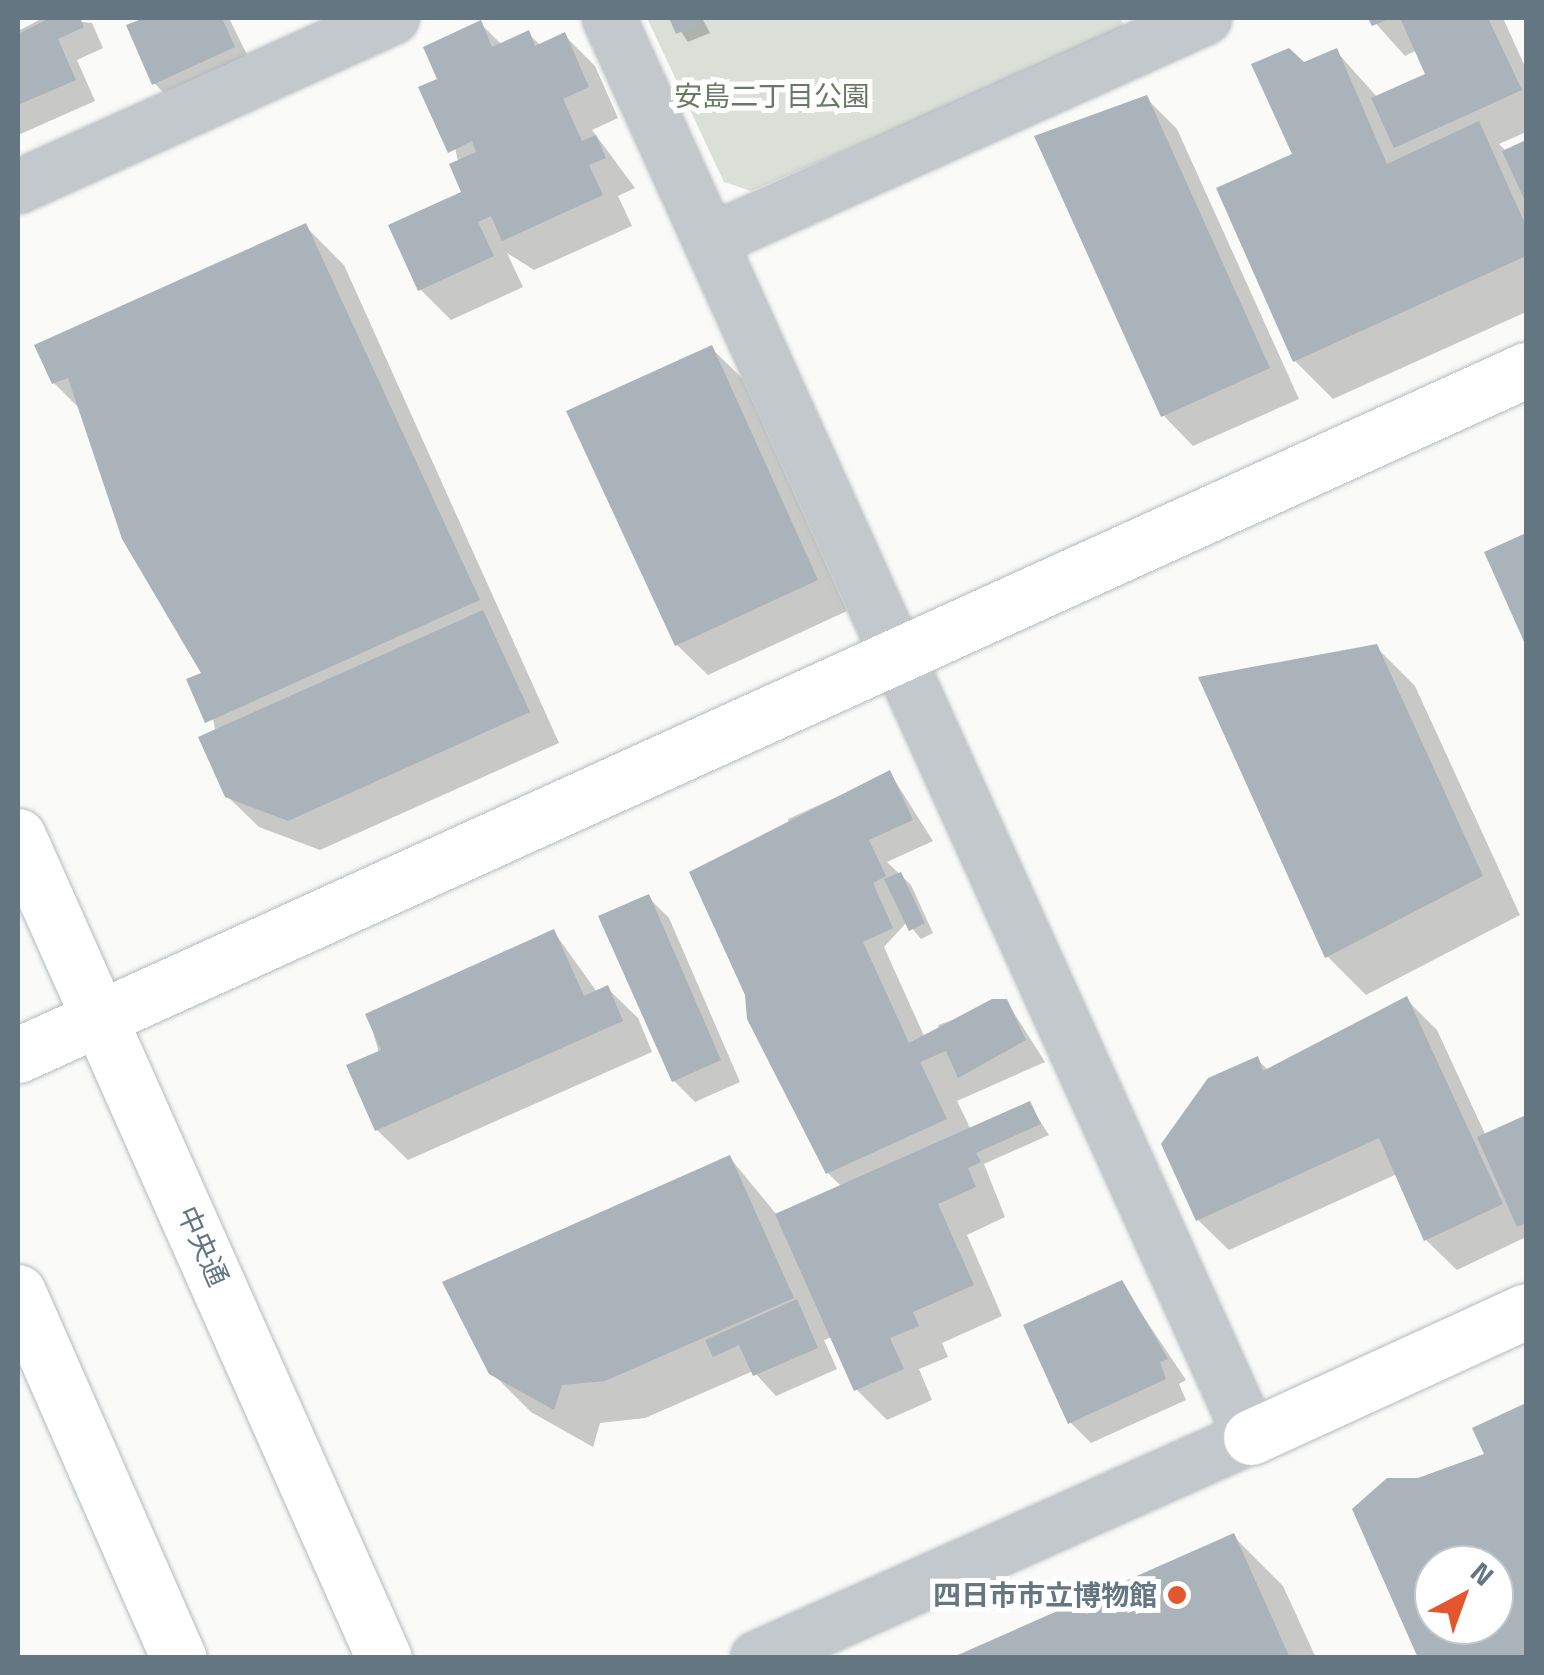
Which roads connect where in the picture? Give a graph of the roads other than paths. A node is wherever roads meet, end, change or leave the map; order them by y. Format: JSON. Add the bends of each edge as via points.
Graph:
{"nodes":[{"id":1,"x":393,"y":18,"type":"edge"},
{"id":2,"x":609,"y":18,"type":"edge"},
{"id":3,"x":1205,"y":18,"type":"edge"},
{"id":4,"x":18,"y":188,"type":"edge"},
{"id":5,"x":710,"y":241,"type":"junction"},
{"id":6,"x":1526,"y":370,"type":"edge"},
{"id":7,"x":896,"y":656,"type":"junction"},
{"id":8,"x":18,"y":836,"type":"edge"},
{"id":9,"x":103,"y":1016,"type":"junction"},
{"id":10,"x":18,"y":1055,"type":"edge"},
{"id":11,"x":18,"y":1292,"type":"edge"},
{"id":12,"x":1526,"y":1311,"type":"edge"},
{"id":13,"x":1251,"y":1437,"type":"junction"},
{"id":14,"x":178,"y":1658,"type":"edge"},
{"id":15,"x":384,"y":1658,"type":"edge"},
{"id":16,"x":756,"y":1658,"type":"edge"}],
"edges":[{"from":1,"to":4,"type":"street"},
{"from":2,"to":5,"type":"street"},
{"from":3,"to":5,"type":"street"},
{"from":5,"to":7,"type":"street"},
{"from":6,"to":7,"type":"street"},
{"from":7,"to":9,"type":"street"},
{"from":7,"to":13,"type":"street"},
{"from":8,"to":9,"type":"street","name":"中央通"},
{"from":9,"to":10,"type":"street"},
{"from":9,"to":15,"type":"street","name":"中央通"},
{"from":11,"to":14,"type":"street"},
{"from":12,"to":13,"type":"street"},
{"from":13,"to":16,"type":"street"}]}
